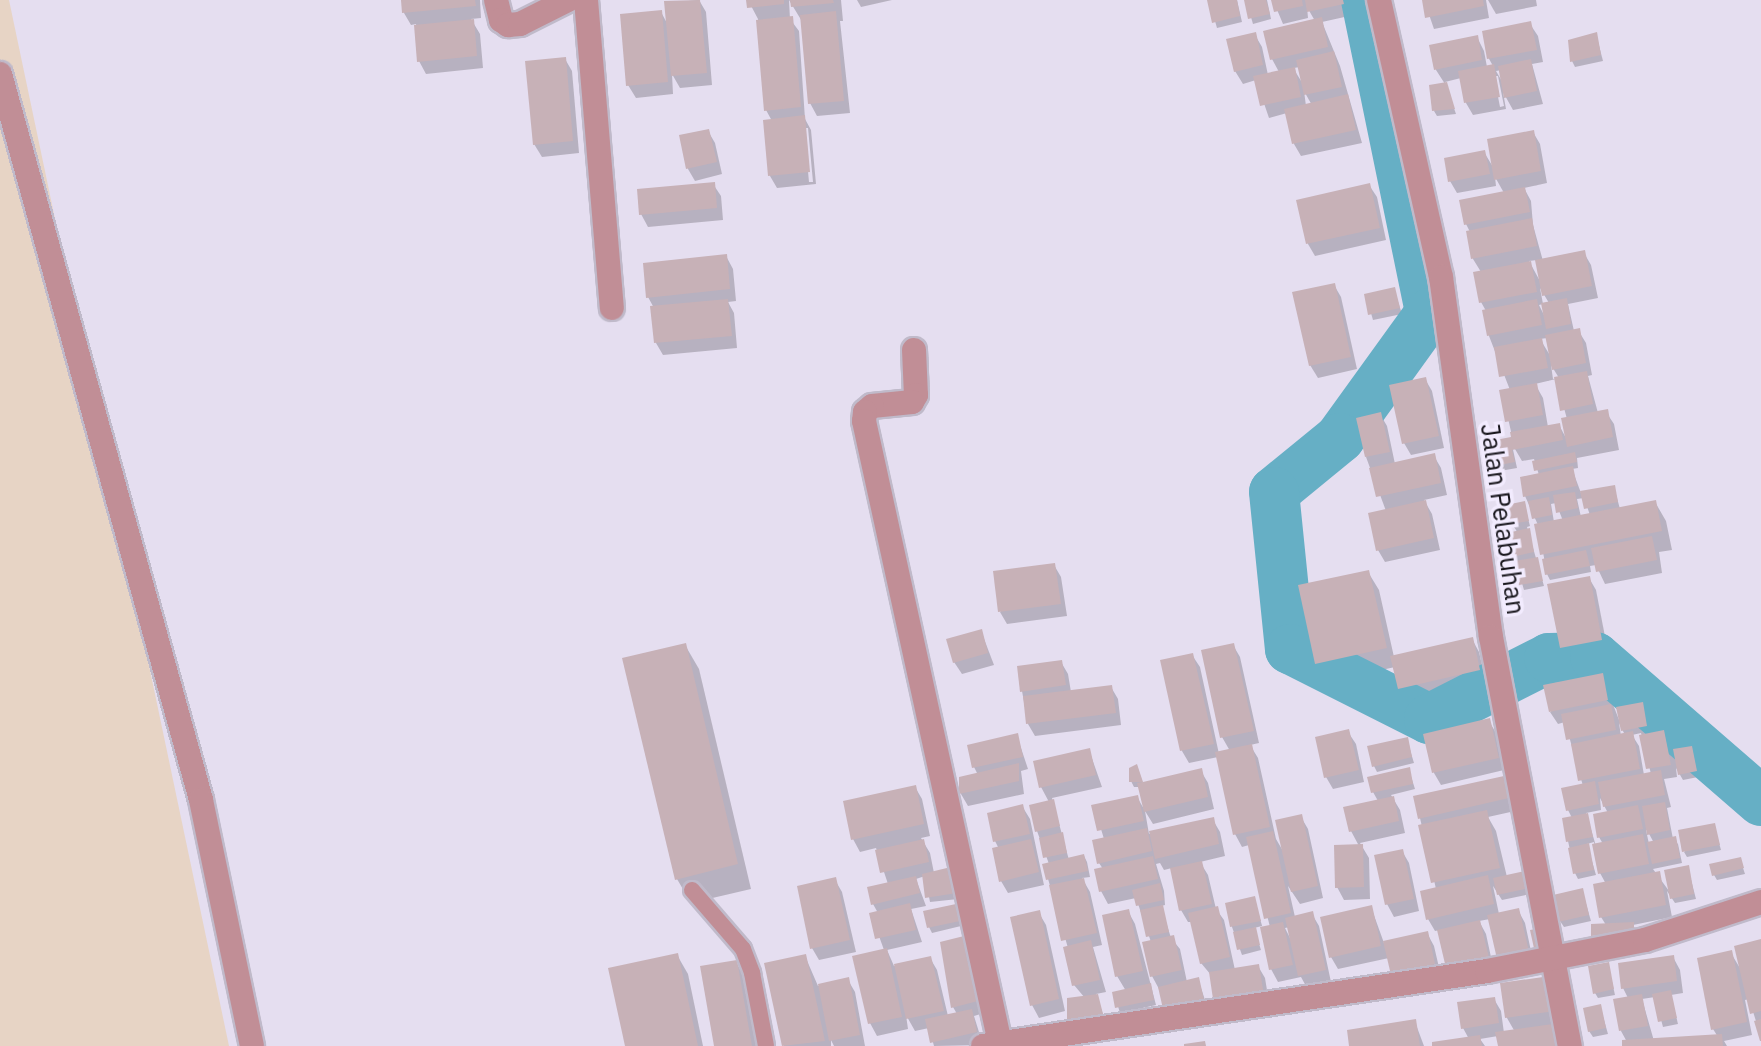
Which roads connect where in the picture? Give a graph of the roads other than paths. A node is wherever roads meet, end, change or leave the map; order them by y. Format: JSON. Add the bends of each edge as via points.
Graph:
{"nodes":[{"id":1,"x":496,"y":0,"type":"edge"},
{"id":2,"x":568,"y":0,"type":"edge"},
{"id":3,"x":586,"y":0,"type":"edge"},
{"id":4,"x":1379,"y":0,"type":"edge"},
{"id":5,"x":0,"y":74,"type":"edge"},
{"id":6,"x":612,"y":308,"type":"dead end"},
{"id":7,"x":914,"y":350,"type":"dead end"},
{"id":8,"x":692,"y":890,"type":"dead end"},
{"id":9,"x":1761,"y":902,"type":"edge"},
{"id":10,"x":1554,"y":957,"type":"junction"},
{"id":11,"x":1051,"y":1040,"type":"edge"},
{"id":12,"x":992,"y":1044,"type":"edge"},
{"id":13,"x":252,"y":1046,"type":"edge"},
{"id":14,"x":766,"y":1046,"type":"edge"},
{"id":15,"x":1570,"y":1046,"type":"edge"}],
"edges":[{"from":1,"to":2,"type":"street","via":[[501,20],[508,25]]},
{"from":3,"to":6,"type":"street"},
{"from":4,"to":10,"type":"street","name":"Jalan Pelabuhan","via":[[1441,277],[1491,637]]},
{"from":5,"to":13,"type":"street","via":[[201,800]]},
{"from":7,"to":12,"type":"street","via":[[912,402],[872,406],[864,421]]},
{"from":8,"to":14,"type":"lane","via":[[743,949]]},
{"from":9,"to":10,"type":"street","via":[[1645,940]]},
{"from":10,"to":11,"type":"street"},
{"from":10,"to":15,"type":"street","name":"Jalan Pelabuhan"},
{"from":11,"to":12,"type":"street"}]}
